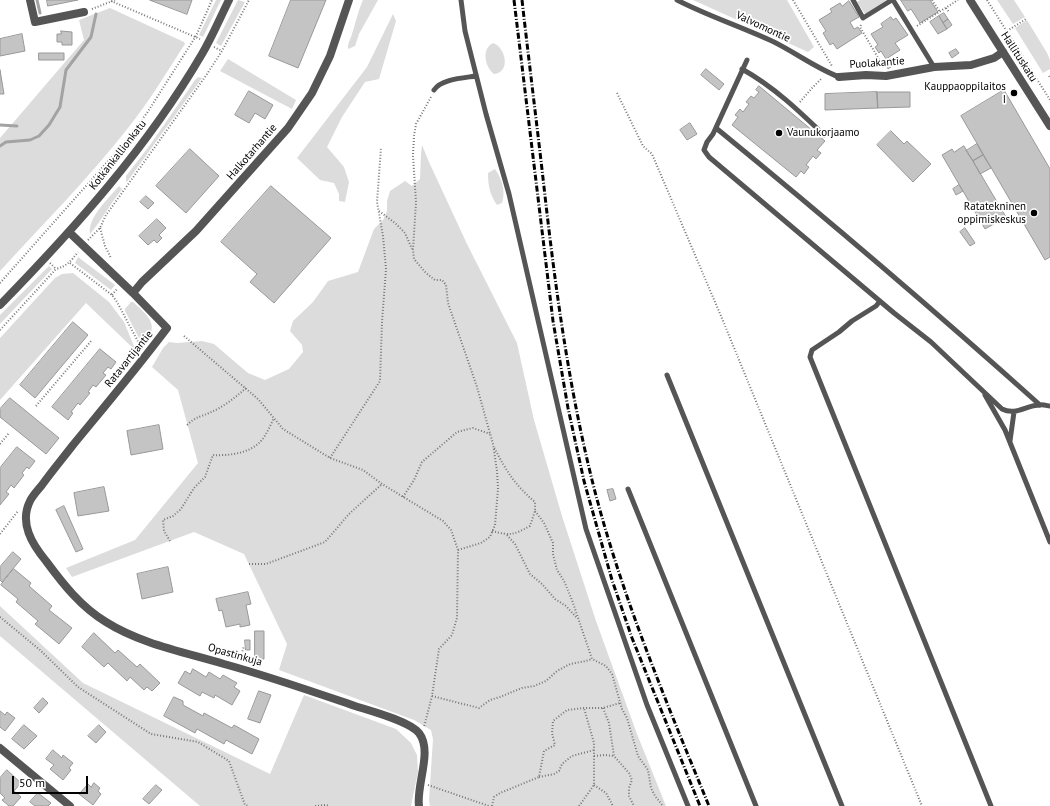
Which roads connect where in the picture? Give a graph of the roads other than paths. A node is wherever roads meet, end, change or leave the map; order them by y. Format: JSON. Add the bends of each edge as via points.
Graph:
{"nodes":[{"id":1,"x":30,"y":0,"type":"edge"},
{"id":2,"x":229,"y":0,"type":"edge"},
{"id":3,"x":349,"y":0,"type":"edge"},
{"id":4,"x":461,"y":0,"type":"edge"},
{"id":5,"x":678,"y":0,"type":"edge"},
{"id":6,"x":853,"y":0,"type":"edge"},
{"id":7,"x":893,"y":0,"type":"edge"},
{"id":8,"x":970,"y":0,"type":"edge"},
{"id":9,"x":84,"y":12,"type":"road end"},
{"id":10,"x":1003,"y":52,"type":"junction"},
{"id":11,"x":747,"y":60,"type":"dead end"},
{"id":12,"x":934,"y":67,"type":"junction"},
{"id":13,"x":742,"y":69,"type":"junction"},
{"id":14,"x":476,"y":76,"type":"junction"},
{"id":15,"x":839,"y":77,"type":"joint"},
{"id":16,"x":434,"y":90,"type":"road end"},
{"id":17,"x":1050,"y":126,"type":"edge"},
{"id":18,"x":716,"y":128,"type":"junction"},
{"id":19,"x":824,"y":135,"type":"dead end"},
{"id":20,"x":70,"y":232,"type":"junction"},
{"id":21,"x":133,"y":293,"type":"junction"},
{"id":22,"x":880,"y":301,"type":"junction"},
{"id":23,"x":0,"y":305,"type":"edge"},
{"id":24,"x":667,"y":375,"type":"dead end"},
{"id":25,"x":982,"y":390,"type":"junction"},
{"id":26,"x":1040,"y":405,"type":"junction"},
{"id":27,"x":1050,"y":406,"type":"edge"},
{"id":28,"x":1014,"y":412,"type":"junction"},
{"id":29,"x":1010,"y":442,"type":"junction"},
{"id":30,"x":628,"y":489,"type":"dead end"},
{"id":31,"x":27,"y":512,"type":"joint"},
{"id":32,"x":1050,"y":542,"type":"edge"},
{"id":33,"x":0,"y":748,"type":"edge"},
{"id":34,"x":70,"y":806,"type":"edge"},
{"id":35,"x":419,"y":806,"type":"edge"},
{"id":36,"x":688,"y":806,"type":"edge"},
{"id":37,"x":756,"y":806,"type":"edge"},
{"id":38,"x":842,"y":806,"type":"edge"},
{"id":39,"x":990,"y":806,"type":"edge"}],
"edges":[{"from":1,"to":9,"type":"street","via":[[35,22]]},
{"from":2,"to":20,"type":"street","name":"Kotkankallionkatu","via":[[202,54],[165,112],[120,173]]},
{"from":3,"to":21,"type":"street","name":"Halkotarhantie","via":[[330,56],[312,92],[288,128],[196,231]]},
{"from":4,"to":14,"type":"lane","via":[[465,31]]},
{"from":5,"to":15,"type":"lane","name":"Valvomontie","via":[[774,42],[807,59],[825,72]]},
{"from":6,"to":7,"type":"lane","via":[[863,18]]},
{"from":7,"to":12,"type":"lane"},
{"from":8,"to":10,"type":"street","name":"Hallituskatu"},
{"from":10,"to":12,"type":"street","name":"Puolakantie","via":[[977,64]]},
{"from":10,"to":17,"type":"street","name":"Hallituskatu"},
{"from":11,"to":13,"type":"lane"},
{"from":12,"to":15,"type":"street","name":"Puolakantie","via":[[886,76]]},
{"from":13,"to":18,"type":"lane"},
{"from":13,"to":19,"type":"lane","via":[[763,81]]},
{"from":14,"to":16,"type":"lane","via":[[445,82]]},
{"from":14,"to":36,"type":"lane","via":[[509,194],[586,529],[647,705]]},
{"from":18,"to":22,"type":"lane","via":[[704,150],[709,157]]},
{"from":18,"to":26,"type":"lane","via":[[932,308]]},
{"from":20,"to":21,"type":"street","name":"Ratavartijantie"},
{"from":20,"to":23,"type":"street","name":"Kotkankallionkatu"},
{"from":21,"to":31,"type":"street","name":"Ratavartijantie","via":[[167,328],[30,500]]},
{"from":22,"to":25,"type":"lane","via":[[931,342]]},
{"from":22,"to":39,"type":"lane","via":[[812,350],[810,357]]},
{"from":24,"to":38,"type":"lane"},
{"from":25,"to":28,"type":"lane","via":[[1002,409]]},
{"from":25,"to":29,"type":"lane"},
{"from":26,"to":27,"type":"lane"},
{"from":26,"to":28,"type":"lane"},
{"from":28,"to":29,"type":"lane"},
{"from":29,"to":32,"type":"lane"},
{"from":30,"to":37,"type":"lane"},
{"from":31,"to":35,"type":"street","name":"Opastinkuja","via":[[26,524],[33,544],[68,589],[105,622],[146,641],[268,676],[396,720],[417,731],[424,743]]},
{"from":33,"to":34,"type":"street"}]}
